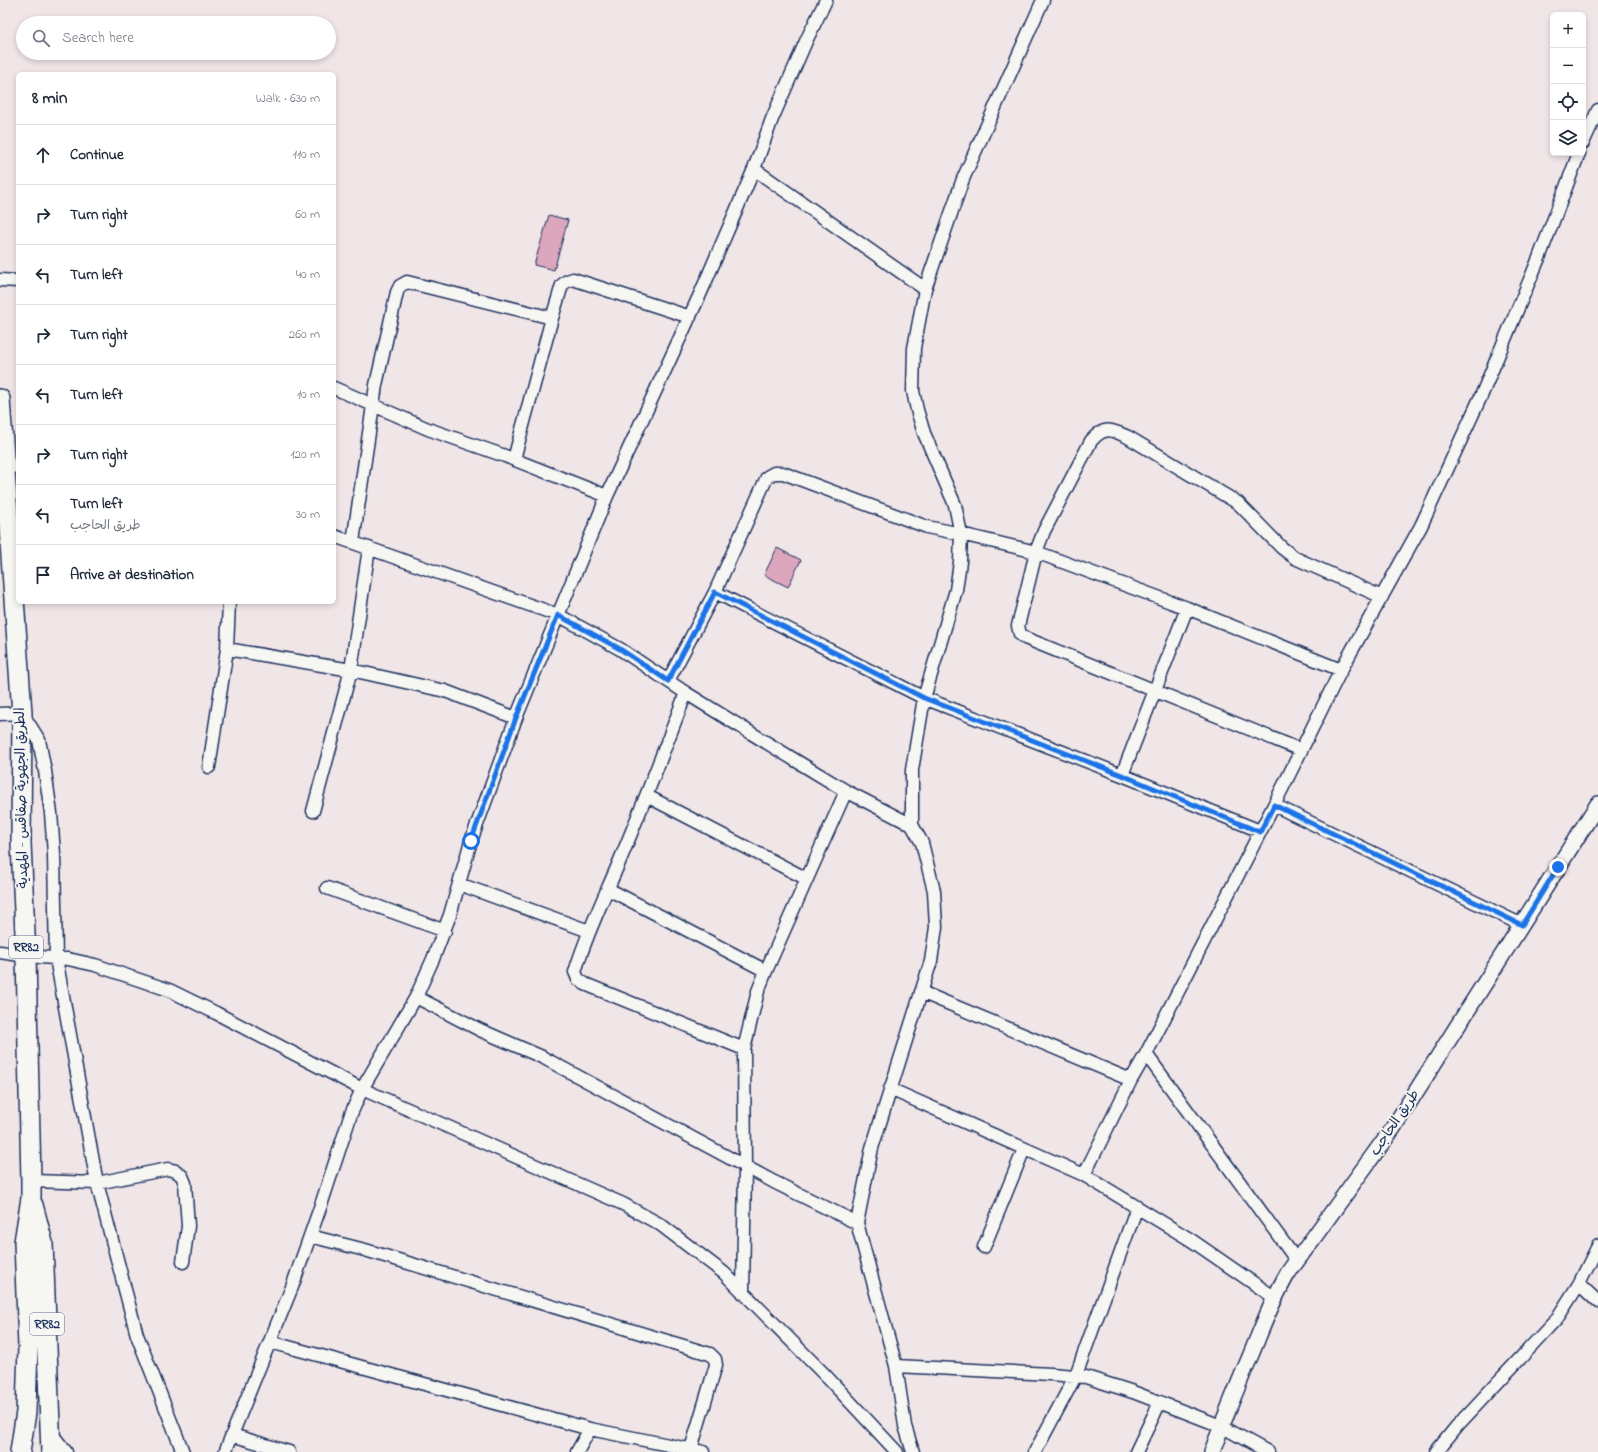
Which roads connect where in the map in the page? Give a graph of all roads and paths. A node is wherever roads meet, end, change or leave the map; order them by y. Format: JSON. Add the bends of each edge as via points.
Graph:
{"nodes":[{"id":1,"x":826,"y":0,"type":"edge"},
{"id":2,"x":1043,"y":0,"type":"edge"},
{"id":3,"x":1598,"y":110,"type":"edge"},
{"id":4,"x":1586,"y":136,"type":"edge"},
{"id":5,"x":1578,"y":156,"type":"edge"},
{"id":6,"x":754,"y":169,"type":"junction"},
{"id":7,"x":0,"y":280,"type":"edge"},
{"id":8,"x":16,"y":281,"type":"edge"},
{"id":9,"x":925,"y":289,"type":"junction"},
{"id":10,"x":552,"y":318,"type":"junction"},
{"id":11,"x":690,"y":318,"type":"junction"},
{"id":12,"x":336,"y":389,"type":"edge"},
{"id":13,"x":0,"y":399,"type":"edge"},
{"id":14,"x":374,"y":404,"type":"junction"},
{"id":15,"x":514,"y":459,"type":"junction"},
{"id":16,"x":11,"y":466,"type":"edge"},
{"id":17,"x":607,"y":496,"type":"junction"},
{"id":18,"x":961,"y":534,"type":"junction"},
{"id":19,"x":336,"y":537,"type":"edge"},
{"id":20,"x":353,"y":542,"type":"junction"},
{"id":21,"x":369,"y":548,"type":"junction"},
{"id":22,"x":1036,"y":552,"type":"junction"},
{"id":23,"x":16,"y":578,"type":"edge"},
{"id":24,"x":715,"y":592,"type":"junction"},
{"id":25,"x":1382,"y":596,"type":"junction"},
{"id":26,"x":17,"y":604,"type":"edge"},
{"id":27,"x":229,"y":604,"type":"edge"},
{"id":28,"x":1187,"y":608,"type":"junction"},
{"id":29,"x":558,"y":615,"type":"junction"},
{"id":30,"x":227,"y":649,"type":"junction"},
{"id":31,"x":351,"y":670,"type":"junction"},
{"id":32,"x":1341,"y":670,"type":"junction"},
{"id":33,"x":668,"y":681,"type":"junction"},
{"id":34,"x":1154,"y":690,"type":"junction"},
{"id":35,"x":686,"y":693,"type":"junction"},
{"id":36,"x":924,"y":698,"type":"junction"},
{"id":37,"x":22,"y":713,"type":"junction"},
{"id":38,"x":0,"y":714,"type":"edge"},
{"id":39,"x":516,"y":718,"type":"junction"},
{"id":40,"x":1301,"y":750,"type":"junction"},
{"id":41,"x":209,"y":767,"type":"dead end"},
{"id":42,"x":1122,"y":775,"type":"junction"},
{"id":43,"x":846,"y":791,"type":"junction"},
{"id":44,"x":647,"y":796,"type":"junction"},
{"id":45,"x":1598,"y":804,"type":"edge"},
{"id":46,"x":1274,"y":805,"type":"junction"},
{"id":47,"x":314,"y":811,"type":"dead end"},
{"id":48,"x":912,"y":825,"type":"junction"},
{"id":49,"x":1260,"y":832,"type":"junction"},
{"id":50,"x":807,"y":879,"type":"junction"},
{"id":51,"x":459,"y":884,"type":"junction"},
{"id":52,"x":327,"y":888,"type":"dead end"},
{"id":53,"x":608,"y":889,"type":"junction"},
{"id":54,"x":1522,"y":925,"type":"junction"},
{"id":55,"x":444,"y":931,"type":"junction"},
{"id":56,"x":589,"y":931,"type":"junction"},
{"id":57,"x":0,"y":952,"type":"edge"},
{"id":58,"x":26,"y":956,"type":"junction"},
{"id":59,"x":56,"y":958,"type":"junction"},
{"id":60,"x":766,"y":971,"type":"junction"},
{"id":61,"x":921,"y":992,"type":"junction"},
{"id":62,"x":416,"y":997,"type":"junction"},
{"id":63,"x":744,"y":1049,"type":"junction"},
{"id":64,"x":1146,"y":1054,"type":"junction"},
{"id":65,"x":1131,"y":1080,"type":"junction"},
{"id":66,"x":362,"y":1089,"type":"junction"},
{"id":67,"x":890,"y":1089,"type":"junction"},
{"id":68,"x":1024,"y":1149,"type":"junction"},
{"id":69,"x":745,"y":1167,"type":"junction"},
{"id":70,"x":1084,"y":1175,"type":"junction"},
{"id":71,"x":97,"y":1183,"type":"junction"},
{"id":72,"x":31,"y":1190,"type":"junction"},
{"id":73,"x":1137,"y":1207,"type":"junction"},
{"id":74,"x":857,"y":1223,"type":"junction"},
{"id":75,"x":310,"y":1236,"type":"junction"},
{"id":76,"x":1598,"y":1246,"type":"edge"},
{"id":77,"x":984,"y":1247,"type":"dead end"},
{"id":78,"x":1297,"y":1261,"type":"junction"},
{"id":79,"x":183,"y":1262,"type":"dead end"},
{"id":80,"x":1579,"y":1284,"type":"junction"},
{"id":81,"x":743,"y":1293,"type":"junction"},
{"id":82,"x":1275,"y":1298,"type":"junction"},
{"id":83,"x":1598,"y":1302,"type":"edge"},
{"id":84,"x":270,"y":1342,"type":"junction"},
{"id":85,"x":896,"y":1366,"type":"junction"},
{"id":86,"x":1076,"y":1375,"type":"junction"},
{"id":87,"x":1160,"y":1402,"type":"junction"},
{"id":88,"x":1221,"y":1426,"type":"junction"},
{"id":89,"x":590,"y":1428,"type":"junction"},
{"id":90,"x":51,"y":1433,"type":"junction"},
{"id":91,"x":232,"y":1435,"type":"junction"},
{"id":92,"x":691,"y":1450,"type":"junction"},
{"id":93,"x":20,"y":1452,"type":"edge"},
{"id":94,"x":51,"y":1452,"type":"edge"},
{"id":95,"x":66,"y":1452,"type":"edge"},
{"id":96,"x":183,"y":1452,"type":"edge"},
{"id":97,"x":225,"y":1452,"type":"edge"},
{"id":98,"x":289,"y":1452,"type":"edge"},
{"id":99,"x":577,"y":1452,"type":"edge"},
{"id":100,"x":704,"y":1452,"type":"edge"},
{"id":101,"x":897,"y":1452,"type":"edge"},
{"id":102,"x":913,"y":1452,"type":"edge"},
{"id":103,"x":1035,"y":1452,"type":"edge"},
{"id":104,"x":1136,"y":1452,"type":"edge"},
{"id":105,"x":1212,"y":1452,"type":"edge"},
{"id":106,"x":1268,"y":1452,"type":"edge"},
{"id":107,"x":1436,"y":1452,"type":"edge"}],
"edges":[{"from":1,"to":6,"type":"street","via":[[772,118]]},
{"from":2,"to":9,"type":"street","via":[[964,179]]},
{"from":3,"to":4,"type":"street"},
{"from":5,"to":25,"type":"street","via":[[1539,258],[1482,394],[1421,526]]},
{"from":6,"to":9,"type":"street"},
{"from":6,"to":11,"type":"street"},
{"from":7,"to":8,"type":"street"},
{"from":9,"to":18,"type":"street","via":[[914,348],[913,391],[924,433],[953,499]]},
{"from":10,"to":11,"type":"street","via":[[562,285],[573,279]]},
{"from":10,"to":14,"type":"street","via":[[407,282],[400,286],[397,292]]},
{"from":10,"to":15,"type":"street"},
{"from":11,"to":17,"type":"street"},
{"from":12,"to":14,"type":"street"},
{"from":13,"to":16,"type":"main road","name":"الطريق الجهوية صفاقس - المهدية","number":"RR82"},
{"from":14,"to":15,"type":"street","via":[[428,430]]},
{"from":14,"to":20,"type":"street"},
{"from":15,"to":17,"type":"street"},
{"from":16,"to":23,"type":"main road","name":"الطريق الجهوية صفاقس - المهدية","number":"RR82"},
{"from":17,"to":29,"type":"street"},
{"from":18,"to":22,"type":"street"},
{"from":18,"to":24,"type":"street","via":[[927,527],[783,473],[774,474],[767,477],[763,484]]},
{"from":18,"to":36,"type":"street","via":[[956,590]]},
{"from":19,"to":20,"type":"street"},
{"from":20,"to":21,"type":"street"},
{"from":21,"to":29,"type":"street"},
{"from":21,"to":31,"type":"street"},
{"from":22,"to":25,"type":"street","via":[[1044,531],[1091,441],[1096,434],[1112,430],[1238,503],[1295,558]]},
{"from":22,"to":28,"type":"street"},
{"from":22,"to":34,"type":"street","via":[[1018,626],[1020,634]]},
{"from":24,"to":33,"type":"street"},
{"from":24,"to":36,"type":"street"},
{"from":25,"to":32,"type":"street"},
{"from":26,"to":37,"type":"main road","name":"الطريق الجهوية صفاقس - المهدية","number":"RR82"},
{"from":27,"to":30,"type":"street"},
{"from":28,"to":32,"type":"street"},
{"from":28,"to":34,"type":"street"},
{"from":29,"to":33,"type":"street","via":[[620,649]]},
{"from":29,"to":39,"type":"street"},
{"from":30,"to":31,"type":"street"},
{"from":30,"to":41,"type":"street"},
{"from":31,"to":39,"type":"street","via":[[445,691]]},
{"from":31,"to":47,"type":"street"},
{"from":32,"to":40,"type":"street"},
{"from":33,"to":35,"type":"street"},
{"from":34,"to":40,"type":"street"},
{"from":34,"to":42,"type":"street"},
{"from":35,"to":43,"type":"street"},
{"from":35,"to":44,"type":"street"},
{"from":36,"to":42,"type":"street"},
{"from":36,"to":48,"type":"street","via":[[912,770]]},
{"from":37,"to":38,"type":"street"},
{"from":37,"to":58,"type":"main road","name":"الطريق الجهوية صفاقس - المهدية","number":"RR82","via":[[21,843]]},
{"from":37,"to":59,"type":"street","via":[[39,740],[51,813]]},
{"from":39,"to":51,"type":"street","via":[[471,841]]},
{"from":40,"to":46,"type":"street"},
{"from":42,"to":49,"type":"street"},
{"from":43,"to":48,"type":"street"},
{"from":43,"to":50,"type":"street"},
{"from":44,"to":50,"type":"street"},
{"from":44,"to":53,"type":"street"},
{"from":45,"to":54,"type":"street","name":"طريق الحاجب"},
{"from":46,"to":49,"type":"street"},
{"from":46,"to":54,"type":"street"},
{"from":48,"to":61,"type":"street","via":[[922,843],[927,860],[934,892],[936,927],[931,961]]},
{"from":49,"to":64,"type":"street"},
{"from":50,"to":60,"type":"street"},
{"from":51,"to":55,"type":"street"},
{"from":51,"to":56,"type":"street"},
{"from":52,"to":55,"type":"street"},
{"from":53,"to":56,"type":"street"},
{"from":53,"to":60,"type":"street"},
{"from":54,"to":78,"type":"street","name":"طريق الحاجب","via":[[1393,1128]]},
{"from":55,"to":62,"type":"street"},
{"from":56,"to":63,"type":"street","via":[[575,972],[578,980]]},
{"from":57,"to":58,"type":"street"},
{"from":58,"to":59,"type":"street"},
{"from":58,"to":72,"type":"main road","name":"الطريق الجهوية صفاقس - المهدية","number":"RR82"},
{"from":59,"to":66,"type":"street","via":[[95,965],[169,990]]},
{"from":59,"to":71,"type":"street"},
{"from":60,"to":63,"type":"street","via":[[758,991]]},
{"from":61,"to":65,"type":"street"},
{"from":61,"to":67,"type":"street"},
{"from":62,"to":66,"type":"street"},
{"from":62,"to":69,"type":"street","via":[[480,1030],[542,1057]]},
{"from":63,"to":69,"type":"street"},
{"from":64,"to":65,"type":"street"},
{"from":64,"to":78,"type":"street"},
{"from":65,"to":70,"type":"street"},
{"from":66,"to":75,"type":"street","via":[[351,1114]]},
{"from":66,"to":81,"type":"street","via":[[623,1204],[661,1225],[724,1273]]},
{"from":67,"to":68,"type":"street"},
{"from":67,"to":74,"type":"street","via":[[872,1148]]},
{"from":68,"to":70,"type":"street"},
{"from":68,"to":77,"type":"street"},
{"from":69,"to":74,"type":"street"},
{"from":69,"to":81,"type":"street"},
{"from":70,"to":73,"type":"street"},
{"from":71,"to":72,"type":"street"},
{"from":71,"to":79,"type":"street","via":[[168,1169],[179,1173],[185,1183],[188,1226]]},
{"from":71,"to":96,"type":"street","via":[[137,1336]]},
{"from":72,"to":90,"type":"main road","name":"الطريق الجهوية صفاقس - المهدية","number":"RR82","via":[[43,1243]]},
{"from":72,"to":93,"type":"main road","name":"الطريق الجهوية صفاقس - المهدية","number":"RR82","via":[[24,1242],[28,1347],[26,1405]]},
{"from":73,"to":82,"type":"street","via":[[1191,1240]]},
{"from":73,"to":86,"type":"street"},
{"from":74,"to":85,"type":"street"},
{"from":75,"to":84,"type":"street"},
{"from":75,"to":92,"type":"street","via":[[365,1250],[710,1354],[716,1365]]},
{"from":76,"to":80,"type":"street"},
{"from":78,"to":82,"type":"street","name":"طريق الحاجب"},
{"from":80,"to":83,"type":"street"},
{"from":80,"to":107,"type":"street","via":[[1556,1320]]},
{"from":81,"to":101,"type":"street"},
{"from":82,"to":88,"type":"street","name":"طريق الحاجب"},
{"from":84,"to":89,"type":"street"},
{"from":84,"to":91,"type":"street"},
{"from":85,"to":86,"type":"street"},
{"from":85,"to":102,"type":"street","via":[[903,1419]]},
{"from":86,"to":87,"type":"street"},
{"from":86,"to":103,"type":"street"},
{"from":87,"to":88,"type":"street"},
{"from":87,"to":104,"type":"street"},
{"from":88,"to":105,"type":"street","name":"طريق الحاجب"},
{"from":88,"to":106,"type":"street"},
{"from":89,"to":92,"type":"street"},
{"from":89,"to":99,"type":"street"},
{"from":90,"to":94,"type":"main road","name":"الطريق الجهوية صفاقس - المهدية","number":"RR82"},
{"from":90,"to":95,"type":"street"},
{"from":91,"to":97,"type":"street"},
{"from":91,"to":98,"type":"street"},
{"from":92,"to":100,"type":"street"}]}
